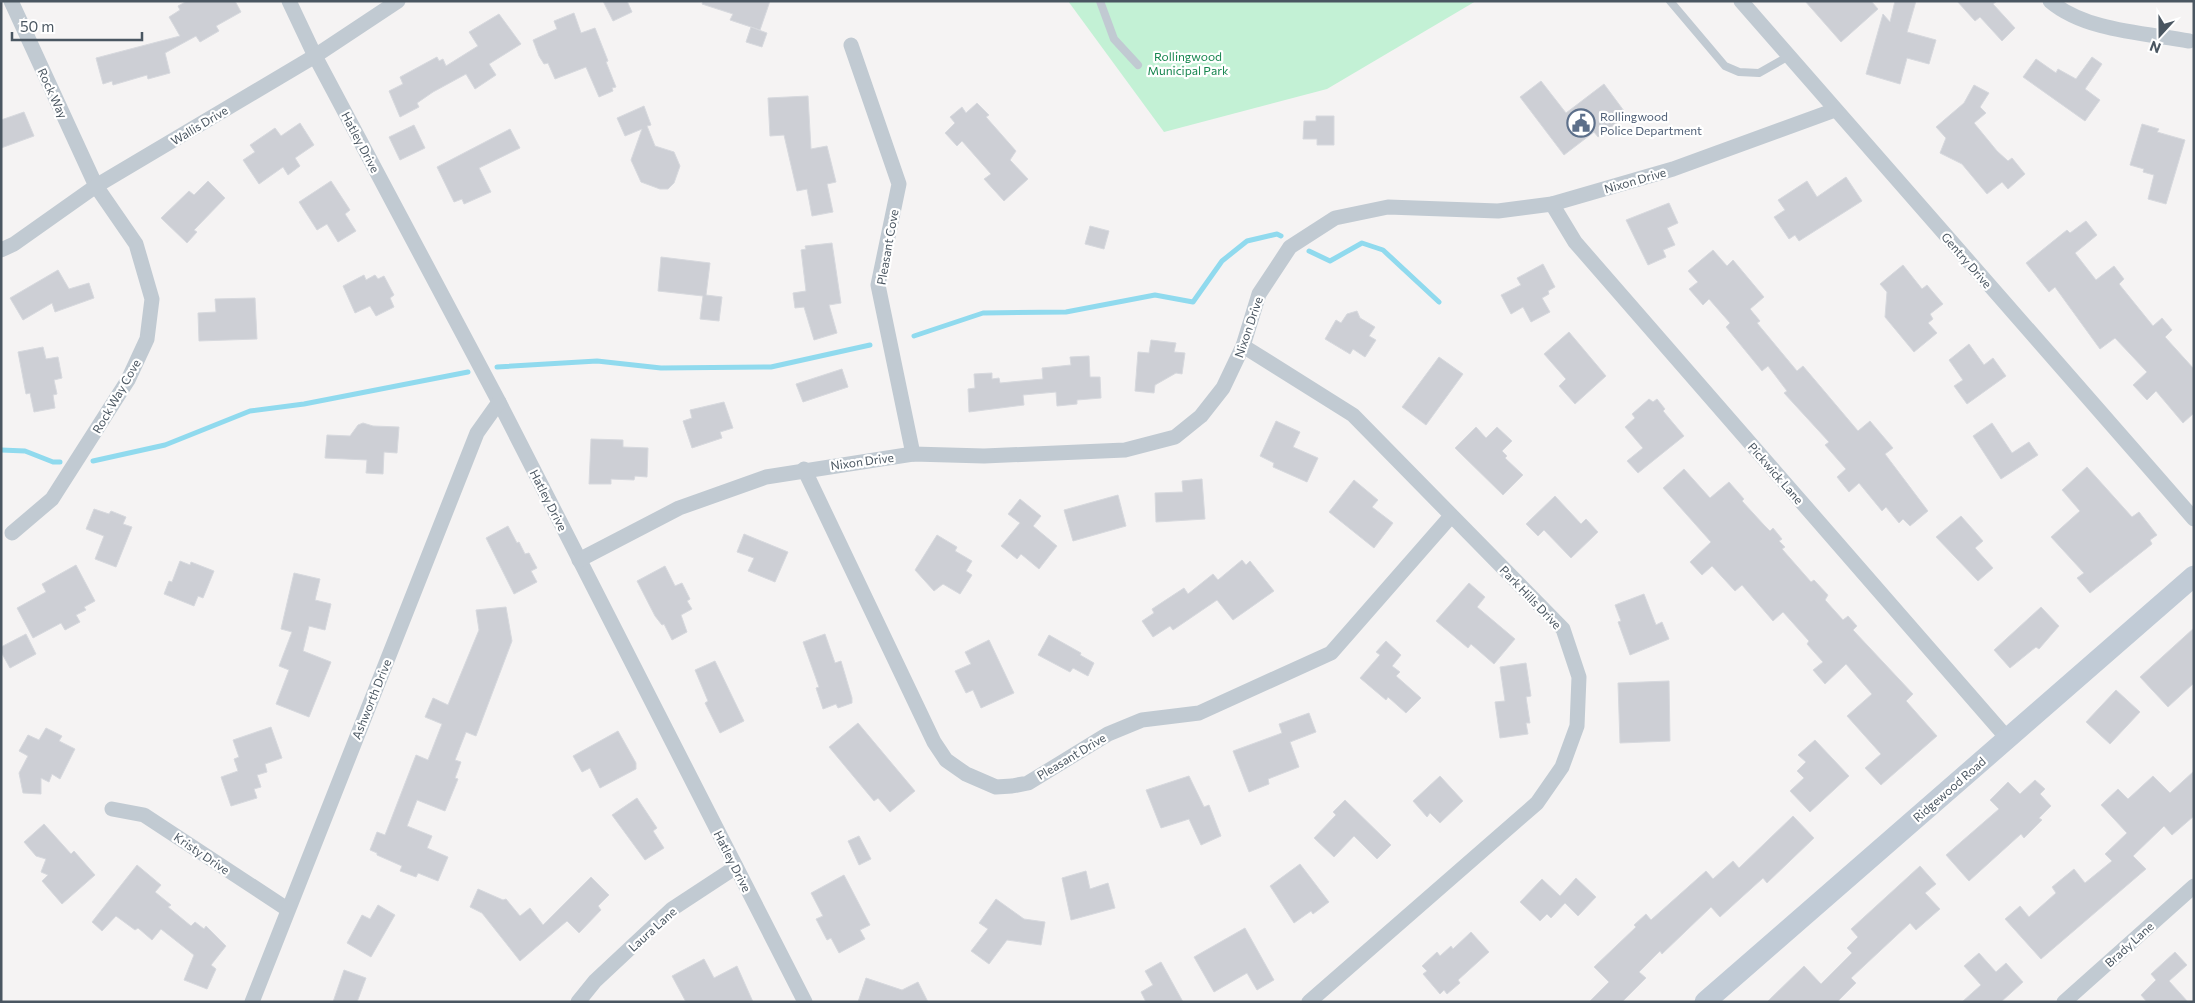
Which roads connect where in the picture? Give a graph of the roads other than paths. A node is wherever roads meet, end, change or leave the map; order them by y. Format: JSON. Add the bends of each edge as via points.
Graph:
{"nodes":[{"id":1,"x":11,"y":1,"type":"edge"},
{"id":2,"x":289,"y":1,"type":"edge"},
{"id":3,"x":398,"y":1,"type":"edge"},
{"id":4,"x":1100,"y":1,"type":"edge"},
{"id":5,"x":1670,"y":1,"type":"edge"},
{"id":6,"x":1741,"y":1,"type":"edge"},
{"id":7,"x":2050,"y":1,"type":"edge"},
{"id":8,"x":2189,"y":41,"type":"dead end"},
{"id":9,"x":851,"y":46,"type":"dead end"},
{"id":10,"x":315,"y":56,"type":"junction"},
{"id":11,"x":1789,"y":56,"type":"junction"},
{"id":12,"x":1138,"y":65,"type":"dead end"},
{"id":13,"x":1835,"y":110,"type":"junction"},
{"id":14,"x":96,"y":186,"type":"junction"},
{"id":15,"x":1552,"y":204,"type":"junction"},
{"id":16,"x":1,"y":250,"type":"edge"},
{"id":17,"x":1243,"y":346,"type":"junction"},
{"id":18,"x":499,"y":402,"type":"junction"},
{"id":19,"x":914,"y":454,"type":"junction"},
{"id":20,"x":804,"y":469,"type":"junction"},
{"id":21,"x":1451,"y":516,"type":"junction"},
{"id":22,"x":2194,"y":519,"type":"edge"},
{"id":23,"x":12,"y":532,"type":"dead end"},
{"id":24,"x":579,"y":560,"type":"junction"},
{"id":25,"x":2194,"y":576,"type":"edge"},
{"id":26,"x":2007,"y":738,"type":"junction"},
{"id":27,"x":112,"y":809,"type":"dead end"},
{"id":28,"x":736,"y":867,"type":"junction"},
{"id":29,"x":2194,"y":886,"type":"edge"},
{"id":30,"x":287,"y":909,"type":"junction"},
{"id":31,"x":252,"y":1002,"type":"edge"},
{"id":32,"x":578,"y":1002,"type":"edge"},
{"id":33,"x":805,"y":1002,"type":"edge"},
{"id":34,"x":1309,"y":1002,"type":"edge"},
{"id":35,"x":1705,"y":1002,"type":"edge"},
{"id":36,"x":2064,"y":1002,"type":"edge"}],
"edges":[{"from":1,"to":14,"type":"street","name":"Rock Way"},
{"from":2,"to":10,"type":"street","name":"Hatley Drive"},
{"from":3,"to":10,"type":"street","name":"Wallis Drive"},
{"from":4,"to":12,"type":"lane","via":[[1114,38]]},
{"from":5,"to":11,"type":"lane","via":[[1725,66],[1739,72],[1759,73]]},
{"from":6,"to":11,"type":"street","name":"Gentry Drive"},
{"from":7,"to":8,"type":"street","via":[[2073,17],[2095,24]]},
{"from":9,"to":19,"type":"street","name":"Pleasant Cove","via":[[899,184],[878,285]]},
{"from":10,"to":14,"type":"street","name":"Wallis Drive"},
{"from":10,"to":18,"type":"street","name":"Hatley Drive"},
{"from":11,"to":13,"type":"street","name":"Gentry Drive"},
{"from":13,"to":15,"type":"street","name":"Nixon Drive","via":[[1673,169]]},
{"from":13,"to":22,"type":"street","name":"Gentry Drive"},
{"from":14,"to":16,"type":"street","name":"Wallis Drive"},
{"from":14,"to":23,"type":"street","name":"Rock Way Cove","via":[[136,244],[152,299],[147,339],[128,380],[52,499]]},
{"from":15,"to":17,"type":"street","name":"Nixon Drive","via":[[1498,211],[1388,207],[1335,218],[1290,247],[1259,294]]},
{"from":15,"to":26,"type":"street","name":"Pickwick Lane","via":[[1574,242]]},
{"from":17,"to":19,"type":"street","name":"Nixon Drive","via":[[1223,388],[1201,416],[1175,437],[1125,450],[984,456]]},
{"from":17,"to":21,"type":"street","name":"Park Hills Drive","via":[[1353,415]]},
{"from":18,"to":24,"type":"street","name":"Hatley Drive"},
{"from":18,"to":30,"type":"street","name":"Ashworth Drive","via":[[477,433]]},
{"from":19,"to":20,"type":"street","name":"Nixon Drive"},
{"from":20,"to":21,"type":"street","name":"Pleasant Drive","via":[[934,742],[946,760],[966,774],[996,787],[1028,783],[1108,734],[1142,720],[1199,713],[1332,653]]},
{"from":20,"to":24,"type":"street","name":"Nixon Drive","via":[[766,477],[679,508]]},
{"from":21,"to":34,"type":"street","name":"Park Hills Drive","via":[[1563,629],[1579,677],[1577,726],[1562,766],[1537,803]]},
{"from":24,"to":28,"type":"street","name":"Hatley Drive"},
{"from":25,"to":26,"type":"street","name":"Ridgewood Road"},
{"from":26,"to":35,"type":"street","name":"Ridgewood Road"},
{"from":27,"to":30,"type":"street","name":"Kristy Drive","via":[[144,815]]},
{"from":28,"to":32,"type":"street","name":"Laura Lane","via":[[672,910],[595,981]]},
{"from":28,"to":33,"type":"street","name":"Hatley Drive"},
{"from":29,"to":36,"type":"street","name":"Brady Lane"},
{"from":30,"to":31,"type":"street","name":"Ashworth Drive"}]}
